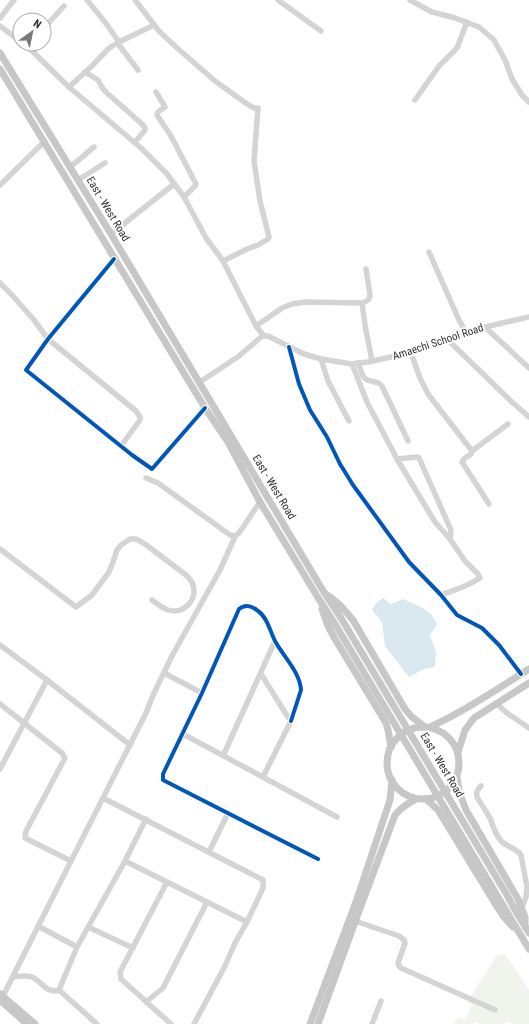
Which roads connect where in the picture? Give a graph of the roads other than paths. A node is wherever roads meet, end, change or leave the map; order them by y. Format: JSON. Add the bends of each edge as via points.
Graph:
{"nodes":[{"id":1,"x":14,"y":0,"type":"edge"},
{"id":2,"x":87,"y":0,"type":"edge"},
{"id":3,"x":135,"y":0,"type":"edge"},
{"id":4,"x":278,"y":0,"type":"edge"},
{"id":5,"x":291,"y":0,"type":"edge"},
{"id":6,"x":410,"y":0,"type":"edge"},
{"id":7,"x":64,"y":6,"type":"dead end"},
{"id":8,"x":287,"y":6,"type":"junction"},
{"id":9,"x":0,"y":18,"type":"edge"},
{"id":10,"x":52,"y":19,"type":"edge"},
{"id":11,"x":467,"y":22,"type":"junction"},
{"id":12,"x":154,"y":25,"type":"junction"},
{"id":13,"x":0,"y":26,"type":"edge"},
{"id":14,"x":321,"y":32,"type":"dead end"},
{"id":15,"x":12,"y":35,"type":"edge"},
{"id":16,"x":119,"y":42,"type":"junction"},
{"id":17,"x":34,"y":52,"type":"edge"},
{"id":18,"x":0,"y":53,"type":"edge"},
{"id":19,"x":0,"y":69,"type":"edge"},
{"id":20,"x":138,"y":70,"type":"dead end"},
{"id":21,"x":85,"y":72,"type":"junction"},
{"id":22,"x":69,"y":87,"type":"junction"},
{"id":23,"x":156,"y":92,"type":"dead end"},
{"id":24,"x":415,"y":100,"type":"dead end"},
{"id":25,"x":529,"y":102,"type":"edge"},
{"id":26,"x":44,"y":142,"type":"junction"},
{"id":27,"x":135,"y":142,"type":"junction"},
{"id":28,"x":94,"y":147,"type":"dead end"},
{"id":29,"x":105,"y":163,"type":"dead end"},
{"id":30,"x":70,"y":166,"type":"junction"},
{"id":31,"x":78,"y":180,"type":"junction"},
{"id":32,"x":174,"y":184,"type":"junction"},
{"id":33,"x":0,"y":185,"type":"edge"},
{"id":34,"x":184,"y":197,"type":"junction"},
{"id":35,"x":111,"y":234,"type":"junction"},
{"id":36,"x":430,"y":252,"type":"dead end"},
{"id":37,"x":114,"y":259,"type":"junction"},
{"id":38,"x":223,"y":261,"type":"junction"},
{"id":39,"x":366,"y":269,"type":"dead end"},
{"id":40,"x":0,"y":283,"type":"edge"},
{"id":41,"x":362,"y":303,"type":"junction"},
{"id":42,"x":529,"y":318,"type":"edge"},
{"id":43,"x":256,"y":326,"type":"junction"},
{"id":44,"x":485,"y":327,"type":"junction"},
{"id":45,"x":466,"y":332,"type":"junction"},
{"id":46,"x":264,"y":336,"type":"junction"},
{"id":47,"x":48,"y":339,"type":"junction"},
{"id":48,"x":447,"y":339,"type":"junction"},
{"id":49,"x":289,"y":347,"type":"junction"},
{"id":50,"x":411,"y":353,"type":"junction"},
{"id":51,"x":321,"y":359,"type":"junction"},
{"id":52,"x":372,"y":361,"type":"junction"},
{"id":53,"x":355,"y":364,"type":"junction"},
{"id":54,"x":529,"y":368,"type":"edge"},
{"id":55,"x":200,"y":382,"type":"junction"},
{"id":56,"x":205,"y":408,"type":"junction"},
{"id":57,"x":529,"y":417,"type":"edge"},
{"id":58,"x":349,"y":421,"type":"dead end"},
{"id":59,"x":508,"y":424,"type":"dead end"},
{"id":60,"x":408,"y":440,"type":"dead end"},
{"id":61,"x":121,"y":446,"type":"junction"},
{"id":62,"x":472,"y":452,"type":"junction"},
{"id":63,"x":397,"y":459,"type":"junction"},
{"id":64,"x":146,"y":478,"type":"dead end"},
{"id":65,"x":260,"y":502,"type":"junction"},
{"id":66,"x":489,"y":504,"type":"dead end"},
{"id":67,"x":234,"y":536,"type":"junction"},
{"id":68,"x":450,"y":539,"type":"junction"},
{"id":69,"x":0,"y":549,"type":"edge"},
{"id":70,"x":322,"y":589,"type":"junction"},
{"id":71,"x":442,"y":595,"type":"junction"},
{"id":72,"x":317,"y":596,"type":"junction"},
{"id":73,"x":152,"y":600,"type":"dead end"},
{"id":74,"x":275,"y":641,"type":"junction"},
{"id":75,"x":0,"y":645,"type":"edge"},
{"id":76,"x":529,"y":669,"type":"edge"},
{"id":77,"x":164,"y":673,"type":"junction"},
{"id":78,"x":261,"y":674,"type":"junction"},
{"id":79,"x":521,"y":674,"type":"junction"},
{"id":80,"x":47,"y":680,"type":"junction"},
{"id":81,"x":529,"y":683,"type":"edge"},
{"id":82,"x":202,"y":693,"type":"junction"},
{"id":83,"x":496,"y":703,"type":"junction"},
{"id":84,"x":0,"y":704,"type":"edge"},
{"id":85,"x":291,"y":721,"type":"junction"},
{"id":86,"x":24,"y":723,"type":"junction"},
{"id":87,"x":426,"y":727,"type":"junction"},
{"id":88,"x":529,"y":728,"type":"edge"},
{"id":89,"x":182,"y":734,"type":"junction"},
{"id":90,"x":130,"y":745,"type":"junction"},
{"id":91,"x":391,"y":747,"type":"junction"},
{"id":92,"x":458,"y":752,"type":"junction"},
{"id":93,"x":223,"y":756,"type":"junction"},
{"id":94,"x":0,"y":769,"type":"edge"},
{"id":95,"x":263,"y":777,"type":"junction"},
{"id":96,"x":457,"y":777,"type":"junction"},
{"id":97,"x":392,"y":780,"type":"junction"},
{"id":98,"x":481,"y":786,"type":"dead end"},
{"id":99,"x":103,"y":798,"type":"junction"},
{"id":100,"x":416,"y":799,"type":"junction"},
{"id":101,"x":426,"y":799,"type":"junction"},
{"id":102,"x":228,"y":813,"type":"junction"},
{"id":103,"x":337,"y":817,"type":"dead end"},
{"id":104,"x":146,"y":819,"type":"junction"},
{"id":105,"x":209,"y":852,"type":"junction"},
{"id":106,"x":318,"y":859,"type":"dead end"},
{"id":107,"x":72,"y":861,"type":"junction"},
{"id":108,"x":125,"y":861,"type":"junction"},
{"id":109,"x":168,"y":882,"type":"junction"},
{"id":110,"x":207,"y":902,"type":"junction"},
{"id":111,"x":522,"y":907,"type":"junction"},
{"id":112,"x":527,"y":918,"type":"edge"},
{"id":113,"x":355,"y":921,"type":"junction"},
{"id":114,"x":247,"y":922,"type":"junction"},
{"id":115,"x":38,"y":926,"type":"junction"},
{"id":116,"x":88,"y":927,"type":"junction"},
{"id":117,"x":518,"y":931,"type":"junction"},
{"id":118,"x":527,"y":931,"type":"edge"},
{"id":119,"x":77,"y":947,"type":"junction"},
{"id":120,"x":133,"y":948,"type":"junction"},
{"id":121,"x":529,"y":949,"type":"edge"},
{"id":122,"x":13,"y":977,"type":"junction"},
{"id":123,"x":59,"y":990,"type":"junction"},
{"id":124,"x":1,"y":997,"type":"edge"},
{"id":125,"x":381,"y":1001,"type":"dead end"},
{"id":126,"x":146,"y":1002,"type":"junction"},
{"id":127,"x":495,"y":1010,"type":"dead end"},
{"id":128,"x":320,"y":1023,"type":"edge"},
{"id":129,"x":27,"y":1024,"type":"edge"},
{"id":130,"x":35,"y":1024,"type":"edge"},
{"id":131,"x":97,"y":1024,"type":"edge"},
{"id":132,"x":171,"y":1024,"type":"edge"},
{"id":133,"x":194,"y":1024,"type":"edge"},
{"id":134,"x":310,"y":1024,"type":"edge"},
{"id":135,"x":372,"y":1024,"type":"edge"}],
"edges":[{"from":1,"to":9,"type":"street"},
{"from":2,"to":16,"type":"street"},
{"from":3,"to":12,"type":"street"},
{"from":4,"to":8,"type":"street"},
{"from":5,"to":8,"type":"street"},
{"from":6,"to":11,"type":"street","via":[[432,12]]},
{"from":7,"to":10,"type":"street"},
{"from":8,"to":14,"type":"street"},
{"from":11,"to":24,"type":"street","via":[[456,48],[439,66]]},
{"from":11,"to":25,"type":"street","via":[[494,40],[512,79]]},
{"from":12,"to":16,"type":"street"},
{"from":12,"to":38,"type":"street","via":[[215,81],[247,104],[258,108],[254,161],[269,237],[258,245]]},
{"from":13,"to":15,"type":"street"},
{"from":16,"to":20,"type":"street"},
{"from":16,"to":21,"type":"street","via":[[108,48]]},
{"from":17,"to":22,"type":"street"},
{"from":18,"to":30,"type":"main road","name":"East - West Road"},
{"from":19,"to":26,"type":"main road","name":"East - West Road"},
{"from":21,"to":22,"type":"street"},
{"from":21,"to":27,"type":"street","via":[[98,80],[102,89],[145,128]]},
{"from":22,"to":27,"type":"street"},
{"from":23,"to":34,"type":"street","via":[[165,107],[157,115],[196,184]]},
{"from":26,"to":33,"type":"street"},
{"from":26,"to":37,"type":"main road","name":"East - West Road"},
{"from":27,"to":32,"type":"street"},
{"from":28,"to":30,"type":"street"},
{"from":29,"to":31,"type":"street"},
{"from":30,"to":31,"type":"main road","name":"East - West Road"},
{"from":31,"to":35,"type":"main road","name":"East - West Road"},
{"from":32,"to":34,"type":"street"},
{"from":32,"to":35,"type":"street"},
{"from":34,"to":38,"type":"street","via":[[206,238]]},
{"from":35,"to":55,"type":"main road","name":"East - West Road"},
{"from":36,"to":45,"type":"street"},
{"from":37,"to":47,"type":"street"},
{"from":37,"to":56,"type":"main road","name":"East - West Road"},
{"from":38,"to":43,"type":"street"},
{"from":39,"to":41,"type":"street","via":[[370,297]]},
{"from":40,"to":47,"type":"street"},
{"from":41,"to":43,"type":"street","via":[[292,304]]},
{"from":41,"to":52,"type":"street"},
{"from":42,"to":44,"type":"street","name":"Amaechi School Road"},
{"from":43,"to":46,"type":"street"},
{"from":44,"to":45,"type":"street","name":"Amaechi School Road"},
{"from":44,"to":54,"type":"street"},
{"from":45,"to":48,"type":"street","name":"Amaechi School Road"},
{"from":46,"to":49,"type":"street","name":"Amaechi School Road"},
{"from":46,"to":55,"type":"street"},
{"from":47,"to":61,"type":"street","via":[[140,416],[140,420]]},
{"from":47,"to":61,"type":"street","via":[[26,370]]},
{"from":48,"to":50,"type":"street","name":"Amaechi School Road"},
{"from":48,"to":57,"type":"street"},
{"from":49,"to":51,"type":"street","name":"Amaechi School Road"},
{"from":49,"to":71,"type":"street","via":[[298,384],[346,475],[409,562]]},
{"from":50,"to":52,"type":"street","name":"Amaechi School Road"},
{"from":50,"to":62,"type":"street","via":[[428,394]]},
{"from":51,"to":53,"type":"street","name":"Amaechi School Road"},
{"from":51,"to":58,"type":"street","via":[[328,382]]},
{"from":52,"to":53,"type":"street","name":"Amaechi School Road"},
{"from":53,"to":60,"type":"street","via":[[366,379],[378,382],[382,386]]},
{"from":53,"to":63,"type":"street","via":[[367,402]]},
{"from":55,"to":70,"type":"main road","name":"East - West Road"},
{"from":56,"to":61,"type":"street","via":[[152,469]]},
{"from":56,"to":65,"type":"main road","name":"East - West Road","via":[[228,442]]},
{"from":59,"to":62,"type":"street"},
{"from":62,"to":66,"type":"street","via":[[462,462]]},
{"from":63,"to":68,"type":"street","via":[[435,522]]},
{"from":63,"to":68,"type":"street","via":[[419,458],[452,530]]},
{"from":64,"to":67,"type":"street","via":[[158,483]]},
{"from":65,"to":67,"type":"street","via":[[239,533]]},
{"from":65,"to":72,"type":"main road","name":"East - West Road"},
{"from":67,"to":77,"type":"street","via":[[220,570]]},
{"from":68,"to":71,"type":"street","via":[[480,578]]},
{"from":69,"to":73,"type":"street","via":[[76,607],[92,595],[104,580],[121,545],[130,539],[136,539],[186,575],[194,586],[192,600],[182,610],[168,610]]},
{"from":70,"to":87,"type":"main road","via":[[347,612],[405,709]]},
{"from":70,"to":118,"type":"main road","name":"East - West Road"},
{"from":71,"to":79,"type":"street","via":[[457,615],[482,628]]},
{"from":72,"to":91,"type":"main road","via":[[335,639],[386,723]]},
{"from":72,"to":117,"type":"main road","name":"East - West Road"},
{"from":74,"to":78,"type":"street"},
{"from":74,"to":82,"type":"street","via":[[259,611],[250,606],[243,606]]},
{"from":74,"to":85,"type":"street","via":[[294,669],[301,686]]},
{"from":75,"to":80,"type":"street"},
{"from":76,"to":79,"type":"main road"},
{"from":77,"to":82,"type":"street"},
{"from":77,"to":90,"type":"street"},
{"from":78,"to":85,"type":"street"},
{"from":78,"to":93,"type":"street"},
{"from":79,"to":87,"type":"main road","via":[[463,710]]},
{"from":80,"to":86,"type":"street"},
{"from":80,"to":90,"type":"street"},
{"from":81,"to":83,"type":"main road"},
{"from":82,"to":89,"type":"street"},
{"from":83,"to":88,"type":"street"},
{"from":83,"to":92,"type":"main road","via":[[468,725]]},
{"from":84,"to":86,"type":"street"},
{"from":85,"to":95,"type":"street"},
{"from":86,"to":94,"type":"street"},
{"from":86,"to":107,"type":"street","via":[[65,758],[26,831],[25,838]]},
{"from":87,"to":91,"type":"main road","via":[[406,732]]},
{"from":87,"to":92,"type":"main road","via":[[445,734]]},
{"from":89,"to":93,"type":"street"},
{"from":89,"to":102,"type":"street","via":[[163,780]]},
{"from":90,"to":99,"type":"street"},
{"from":91,"to":97,"type":"main road","via":[[387,765]]},
{"from":92,"to":96,"type":"main road","via":[[460,765]]},
{"from":93,"to":95,"type":"street"},
{"from":95,"to":103,"type":"street"},
{"from":96,"to":101,"type":"main road","via":[[443,794]]},
{"from":96,"to":111,"type":"main road","via":[[459,792],[466,810]]},
{"from":97,"to":100,"type":"main road","via":[[402,792]]},
{"from":97,"to":134,"type":"main road","via":[[390,800],[356,902]]},
{"from":98,"to":111,"type":"street","via":[[477,790],[477,796],[500,840],[521,855],[527,887]]},
{"from":99,"to":104,"type":"street"},
{"from":99,"to":107,"type":"street"},
{"from":100,"to":101,"type":"main road"},
{"from":100,"to":113,"type":"main road","via":[[395,815]]},
{"from":101,"to":117,"type":"main road","via":[[445,820],[500,911]]},
{"from":102,"to":105,"type":"street"},
{"from":102,"to":106,"type":"street"},
{"from":104,"to":105,"type":"street"},
{"from":104,"to":108,"type":"street"},
{"from":105,"to":114,"type":"street","via":[[263,880],[263,888]]},
{"from":107,"to":115,"type":"street"},
{"from":108,"to":109,"type":"street"},
{"from":108,"to":116,"type":"street"},
{"from":109,"to":110,"type":"street"},
{"from":109,"to":120,"type":"street"},
{"from":110,"to":114,"type":"street"},
{"from":110,"to":126,"type":"street","via":[[163,988]]},
{"from":111,"to":112,"type":"main road"},
{"from":112,"to":118,"type":"main road"},
{"from":113,"to":127,"type":"street","via":[[404,940],[398,963],[401,968]]},
{"from":113,"to":128,"type":"main road"},
{"from":114,"to":133,"type":"street"},
{"from":115,"to":119,"type":"street"},
{"from":115,"to":122,"type":"street"},
{"from":116,"to":119,"type":"street"},
{"from":116,"to":120,"type":"street"},
{"from":117,"to":121,"type":"main road","name":"East - West Road"},
{"from":119,"to":123,"type":"street"},
{"from":120,"to":126,"type":"street","via":[[120,972],[121,979]]},
{"from":122,"to":123,"type":"street","via":[[31,976],[46,989]]},
{"from":122,"to":124,"type":"street"},
{"from":123,"to":131,"type":"street"},
{"from":124,"to":129,"type":"main road"},
{"from":124,"to":130,"type":"main road"},
{"from":125,"to":135,"type":"street"},
{"from":126,"to":132,"type":"street"}]}
